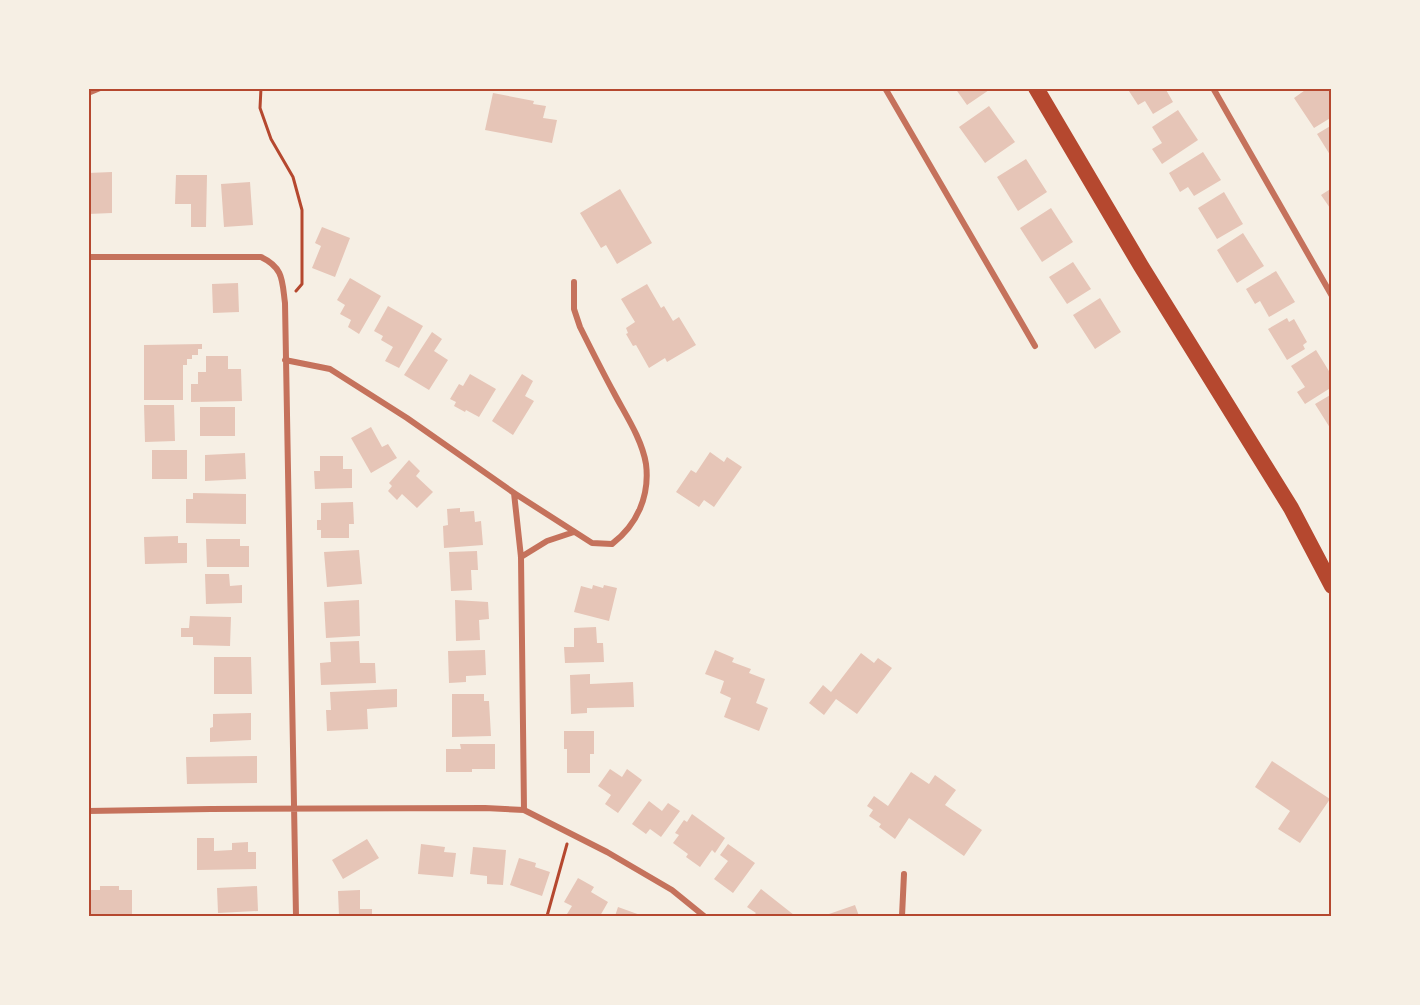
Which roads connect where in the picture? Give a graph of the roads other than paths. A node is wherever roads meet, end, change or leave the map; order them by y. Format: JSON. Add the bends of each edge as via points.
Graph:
{"nodes":[{"id":1,"x":100,"y":88,"type":"edge"},
{"id":2,"x":885,"y":88,"type":"edge"},
{"id":3,"x":1036,"y":88,"type":"edge"},
{"id":4,"x":1214,"y":88,"type":"edge"},
{"id":5,"x":88,"y":93,"type":"edge"},
{"id":6,"x":88,"y":257,"type":"edge"},
{"id":7,"x":574,"y":282,"type":"dead end"},
{"id":8,"x":1332,"y":296,"type":"edge"},
{"id":9,"x":1035,"y":346,"type":"dead end"},
{"id":10,"x":285,"y":360,"type":"junction"},
{"id":11,"x":514,"y":493,"type":"junction"},
{"id":12,"x":574,"y":532,"type":"junction"},
{"id":13,"x":521,"y":557,"type":"junction"},
{"id":14,"x":1332,"y":586,"type":"edge"},
{"id":15,"x":294,"y":809,"type":"junction"},
{"id":16,"x":524,"y":810,"type":"junction"},
{"id":17,"x":88,"y":811,"type":"edge"},
{"id":18,"x":904,"y":874,"type":"dead end"},
{"id":19,"x":296,"y":916,"type":"edge"},
{"id":20,"x":704,"y":916,"type":"edge"},
{"id":21,"x":902,"y":916,"type":"edge"}],
"edges":[{"from":1,"to":5,"type":"street"},
{"from":2,"to":9,"type":"street"},
{"from":3,"to":14,"type":"highway","via":[[1141,267],[1291,507]]},
{"from":4,"to":8,"type":"street"},
{"from":6,"to":10,"type":"street","via":[[261,257],[274,263],[282,276]]},
{"from":7,"to":12,"type":"street","via":[[574,309],[580,327],[635,433],[646,464],[645,494],[639,514],[625,535],[612,544],[592,543]]},
{"from":10,"to":11,"type":"street","via":[[330,369]]},
{"from":10,"to":15,"type":"street"},
{"from":11,"to":12,"type":"street"},
{"from":11,"to":13,"type":"street"},
{"from":12,"to":13,"type":"street","via":[[547,541]]},
{"from":13,"to":16,"type":"street"},
{"from":15,"to":16,"type":"street"},
{"from":15,"to":17,"type":"street"},
{"from":15,"to":19,"type":"street"},
{"from":16,"to":20,"type":"street","via":[[672,890]]},
{"from":18,"to":21,"type":"street"}]}
